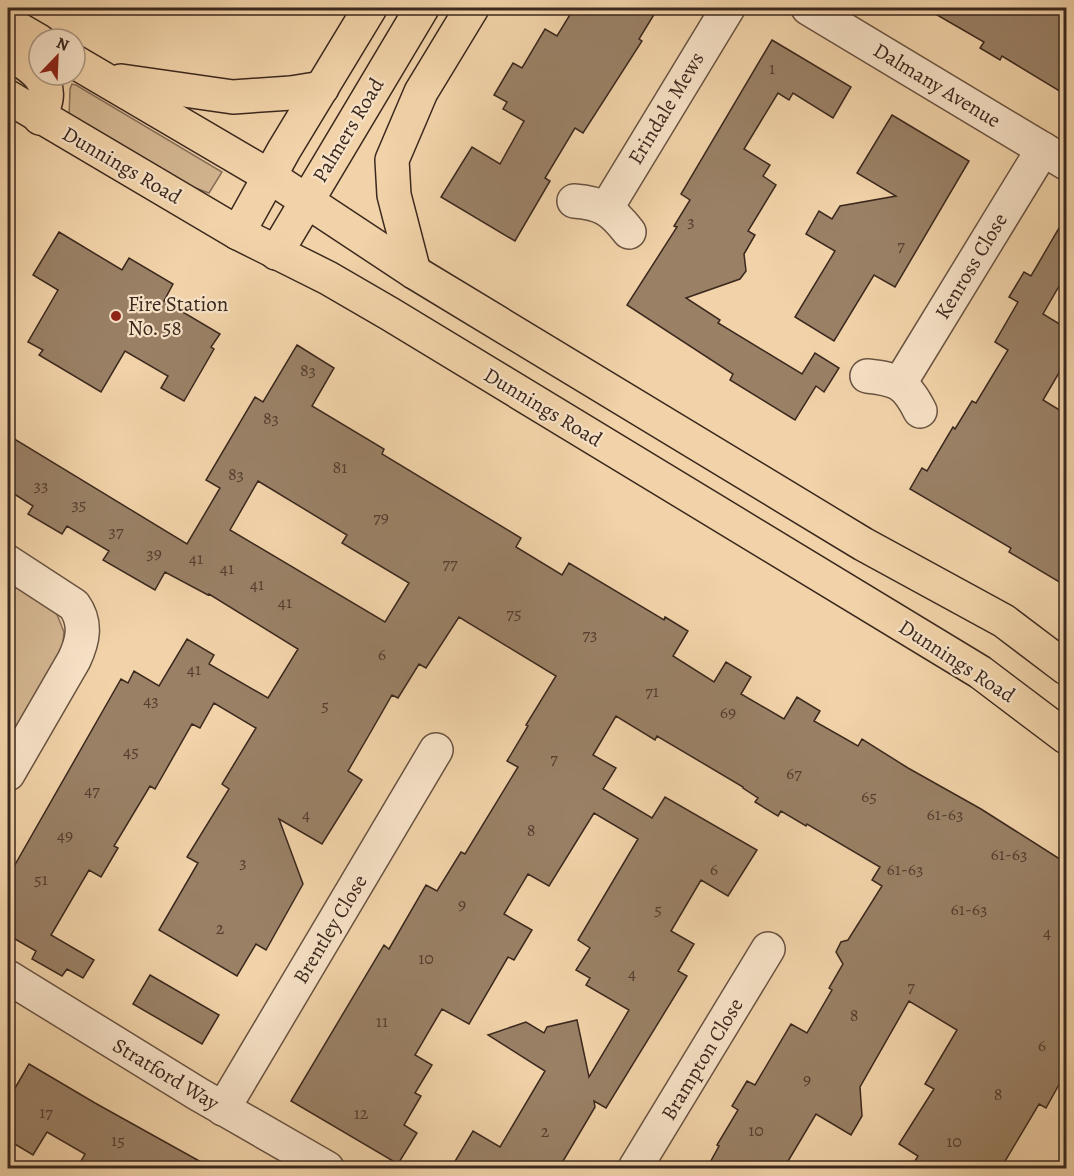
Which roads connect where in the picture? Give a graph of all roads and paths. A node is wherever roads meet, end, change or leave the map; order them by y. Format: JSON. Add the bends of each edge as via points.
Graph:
{"nodes":[{"id":1,"x":370,"y":8,"type":"edge"},
{"id":2,"x":422,"y":8,"type":"edge"},
{"id":3,"x":472,"y":8,"type":"edge"},
{"id":4,"x":728,"y":8,"type":"edge"},
{"id":5,"x":808,"y":8,"type":"edge"},
{"id":6,"x":8,"y":23,"type":"edge"},
{"id":7,"x":27,"y":34,"type":"edge"},
{"id":8,"x":8,"y":52,"type":"edge"},
{"id":9,"x":87,"y":69,"type":"edge"},
{"id":10,"x":104,"y":79,"type":"junction"},
{"id":11,"x":322,"y":88,"type":"junction"},
{"id":12,"x":8,"y":97,"type":"edge"},
{"id":13,"x":40,"y":118,"type":"junction"},
{"id":14,"x":1055,"y":156,"type":"edge"},
{"id":15,"x":269,"y":176,"type":"junction"},
{"id":16,"x":306,"y":201,"type":"junction"},
{"id":17,"x":574,"y":201,"type":"dead end"},
{"id":18,"x":606,"y":209,"type":"junction"},
{"id":19,"x":629,"y":232,"type":"dead end"},
{"id":20,"x":238,"y":233,"type":"junction"},
{"id":21,"x":276,"y":254,"type":"junction"},
{"id":22,"x":414,"y":272,"type":"junction"},
{"id":23,"x":867,"y":376,"type":"dead end"},
{"id":24,"x":900,"y":383,"type":"junction"},
{"id":25,"x":920,"y":411,"type":"dead end"},
{"id":26,"x":8,"y":562,"type":"edge"},
{"id":27,"x":1066,"y":668,"type":"edge"},
{"id":28,"x":1066,"y":737,"type":"edge"},
{"id":29,"x":436,"y":750,"type":"dead end"},
{"id":30,"x":8,"y":774,"type":"edge"},
{"id":31,"x":768,"y":949,"type":"dead end"},
{"id":32,"x":8,"y":976,"type":"edge"},
{"id":33,"x":223,"y":1109,"type":"junction"},
{"id":34,"x":327,"y":1168,"type":"edge"},
{"id":35,"x":635,"y":1168,"type":"edge"}],
"edges":[{"from":1,"to":11,"type":"main road"},
{"from":2,"to":16,"type":"main road","name":"Palmers Road"},
{"from":3,"to":22,"type":"main road","via":[[421,92],[392,160],[394,195]]},
{"from":4,"to":18,"type":"street","name":"Erindale Mews"},
{"from":5,"to":14,"type":"street","name":"Dalmany Avenue"},
{"from":6,"to":7,"type":"main road"},
{"from":8,"to":13,"type":"main road","via":[[33,68],[45,83],[47,98]]},
{"from":9,"to":10,"type":"main road"},
{"from":10,"to":11,"type":"main road","via":[[233,96]]},
{"from":10,"to":15,"type":"main road"},
{"from":11,"to":15,"type":"main road"},
{"from":12,"to":13,"type":"main road","name":"Dunnings Road"},
{"from":13,"to":20,"type":"main road","name":"Dunnings Road"},
{"from":14,"to":24,"type":"street","name":"Kenross Close"},
{"from":15,"to":16,"type":"main road"},
{"from":15,"to":20,"type":"main road"},
{"from":16,"to":21,"type":"main road","name":"Palmers Road"},
{"from":16,"to":22,"type":"main road"},
{"from":17,"to":18,"type":"street"},
{"from":18,"to":19,"type":"street"},
{"from":20,"to":21,"type":"main road","name":"Dunnings Road"},
{"from":21,"to":28,"type":"main road","name":"Dunnings Road","via":[[328,278],[970,666]]},
{"from":22,"to":27,"type":"main road","via":[[863,544],[1004,621]]},
{"from":23,"to":24,"type":"street"},
{"from":24,"to":25,"type":"street"},
{"from":26,"to":30,"type":"street","via":[[74,605],[83,631],[74,660]]},
{"from":29,"to":33,"type":"street","name":"Brentley Close"},
{"from":31,"to":35,"type":"street","name":"Brampton Close"},
{"from":32,"to":33,"type":"street","name":"Stratford Way"},
{"from":33,"to":34,"type":"street","name":"Stratford Way"}]}
